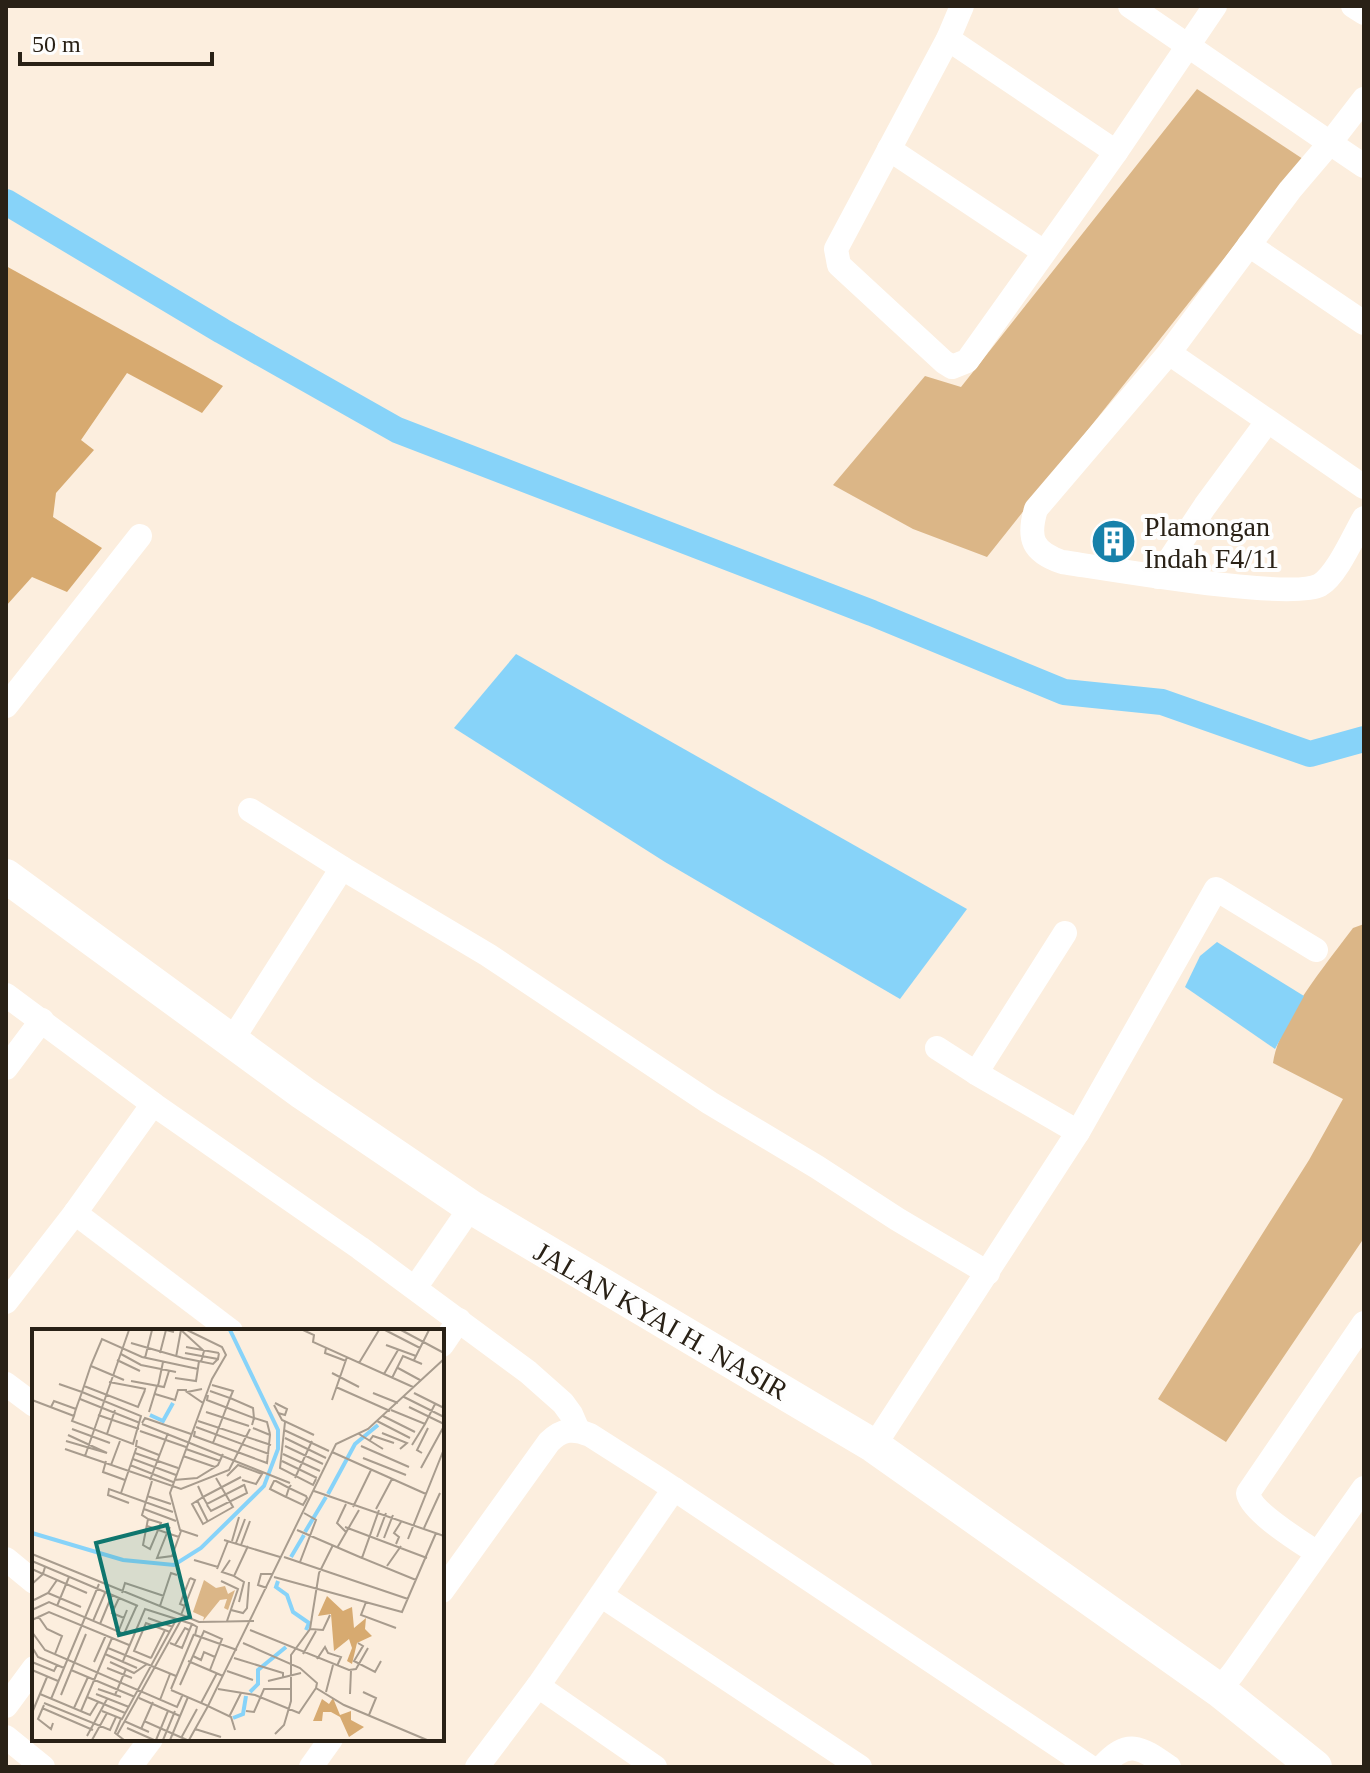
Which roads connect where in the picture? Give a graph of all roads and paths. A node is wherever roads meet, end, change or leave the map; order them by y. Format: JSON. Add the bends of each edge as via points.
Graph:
{"nodes":[{"id":1,"x":962,"y":6,"type":"edge"},
{"id":2,"x":1130,"y":6,"type":"edge"},
{"id":3,"x":1215,"y":6,"type":"edge"},
{"id":4,"x":1353,"y":6,"type":"edge"},
{"id":5,"x":1364,"y":13,"type":"edge"},
{"id":6,"x":948,"y":39,"type":"junction"},
{"id":7,"x":1188,"y":45,"type":"junction"},
{"id":8,"x":1364,"y":99,"type":"edge"},
{"id":9,"x":1330,"y":143,"type":"junction"},
{"id":10,"x":889,"y":149,"type":"junction"},
{"id":11,"x":1116,"y":152,"type":"junction"},
{"id":12,"x":1364,"y":166,"type":"edge"},
{"id":13,"x":1249,"y":245,"type":"junction"},
{"id":14,"x":1044,"y":252,"type":"junction"},
{"id":15,"x":1364,"y":323,"type":"edge"},
{"id":16,"x":1169,"y":353,"type":"junction"},
{"id":17,"x":1267,"y":422,"type":"junction"},
{"id":18,"x":1364,"y":487,"type":"edge"},
{"id":19,"x":1364,"y":518,"type":"edge"},
{"id":20,"x":140,"y":536,"type":"dead end"},
{"id":21,"x":1158,"y":577,"type":"junction"},
{"id":22,"x":6,"y":706,"type":"edge"},
{"id":23,"x":250,"y":810,"type":"dead end"},
{"id":24,"x":342,"y":868,"type":"junction"},
{"id":25,"x":6,"y":876,"type":"edge"},
{"id":26,"x":1065,"y":933,"type":"dead end"},
{"id":27,"x":1316,"y":950,"type":"dead end"},
{"id":28,"x":6,"y":995,"type":"edge"},
{"id":29,"x":42,"y":1020,"type":"junction"},
{"id":30,"x":232,"y":1040,"type":"junction"},
{"id":31,"x":937,"y":1048,"type":"dead end"},
{"id":32,"x":6,"y":1068,"type":"edge"},
{"id":33,"x":976,"y":1073,"type":"junction"},
{"id":34,"x":153,"y":1104,"type":"junction"},
{"id":35,"x":1078,"y":1132,"type":"junction"},
{"id":36,"x":471,"y":1207,"type":"junction"},
{"id":37,"x":75,"y":1213,"type":"junction"},
{"id":38,"x":988,"y":1273,"type":"junction"},
{"id":39,"x":415,"y":1288,"type":"junction"},
{"id":40,"x":6,"y":1302,"type":"edge"},
{"id":41,"x":459,"y":1320,"type":"junction"},
{"id":42,"x":1364,"y":1323,"type":"edge"},
{"id":43,"x":228,"y":1329,"type":"edge"},
{"id":44,"x":444,"y":1342,"type":"edge"},
{"id":45,"x":6,"y":1384,"type":"edge"},
{"id":46,"x":32,"y":1404,"type":"edge"},
{"id":47,"x":578,"y":1430,"type":"junction"},
{"id":48,"x":874,"y":1446,"type":"junction"},
{"id":49,"x":1364,"y":1488,"type":"edge"},
{"id":50,"x":674,"y":1489,"type":"junction"},
{"id":51,"x":1317,"y":1553,"type":"junction"},
{"id":52,"x":6,"y":1559,"type":"edge"},
{"id":53,"x":32,"y":1580,"type":"edge"},
{"id":54,"x":444,"y":1588,"type":"edge"},
{"id":55,"x":602,"y":1596,"type":"junction"},
{"id":56,"x":32,"y":1671,"type":"edge"},
{"id":57,"x":538,"y":1686,"type":"junction"},
{"id":58,"x":1219,"y":1690,"type":"junction"},
{"id":59,"x":6,"y":1706,"type":"edge"},
{"id":60,"x":6,"y":1737,"type":"edge"},
{"id":61,"x":150,"y":1741,"type":"edge"},
{"id":62,"x":330,"y":1741,"type":"edge"},
{"id":63,"x":43,"y":1767,"type":"edge"},
{"id":64,"x":130,"y":1767,"type":"edge"},
{"id":65,"x":311,"y":1767,"type":"edge"},
{"id":66,"x":477,"y":1767,"type":"edge"},
{"id":67,"x":655,"y":1767,"type":"edge"},
{"id":68,"x":860,"y":1767,"type":"edge"},
{"id":69,"x":1090,"y":1767,"type":"edge"},
{"id":70,"x":1102,"y":1767,"type":"edge"},
{"id":71,"x":1169,"y":1767,"type":"edge"},
{"id":72,"x":1315,"y":1767,"type":"edge"}],
"edges":[{"from":1,"to":6,"type":"street"},
{"from":2,"to":7,"type":"street"},
{"from":3,"to":7,"type":"street"},
{"from":4,"to":5,"type":"street"},
{"from":6,"to":10,"type":"street"},
{"from":6,"to":11,"type":"street"},
{"from":7,"to":9,"type":"street"},
{"from":7,"to":11,"type":"street"},
{"from":8,"to":9,"type":"street"},
{"from":9,"to":12,"type":"street"},
{"from":9,"to":13,"type":"street"},
{"from":10,"to":14,"type":"street"},
{"from":10,"to":14,"type":"street","via":[[837,244],[837,259],[944,362],[952,367],[967,361]]},
{"from":11,"to":14,"type":"street"},
{"from":13,"to":15,"type":"street"},
{"from":13,"to":16,"type":"street"},
{"from":16,"to":17,"type":"street"},
{"from":16,"to":21,"type":"street","via":[[1036,509],[1032,523],[1032,539],[1048,557]]},
{"from":17,"to":18,"type":"street"},
{"from":17,"to":21,"type":"street"},
{"from":19,"to":21,"type":"street","via":[[1327,579],[1308,589]]},
{"from":20,"to":22,"type":"street"},
{"from":23,"to":24,"type":"street"},
{"from":24,"to":30,"type":"street"},
{"from":24,"to":38,"type":"street"},
{"from":25,"to":30,"type":"main road","name":"JALAN KYAI H. NASIR"},
{"from":26,"to":33,"type":"street"},
{"from":27,"to":35,"type":"street","via":[[1216,889]]},
{"from":28,"to":29,"type":"street"},
{"from":29,"to":32,"type":"street"},
{"from":29,"to":34,"type":"street"},
{"from":30,"to":36,"type":"main road","name":"JALAN KYAI H. NASIR"},
{"from":31,"to":33,"type":"street"},
{"from":33,"to":35,"type":"street"},
{"from":34,"to":37,"type":"street"},
{"from":34,"to":39,"type":"street"},
{"from":35,"to":38,"type":"street"},
{"from":36,"to":39,"type":"street"},
{"from":36,"to":48,"type":"main road","name":"JALAN KYAI H. NASIR"},
{"from":37,"to":40,"type":"street"},
{"from":37,"to":43,"type":"street"},
{"from":38,"to":48,"type":"street"},
{"from":39,"to":41,"type":"street"},
{"from":41,"to":44,"type":"street"},
{"from":41,"to":47,"type":"street","via":[[563,1403]]},
{"from":42,"to":51,"type":"street","via":[[1248,1493],[1249,1501]]},
{"from":45,"to":46,"type":"street"},
{"from":47,"to":50,"type":"street"},
{"from":47,"to":54,"type":"street","via":[[558,1433],[549,1442]]},
{"from":48,"to":58,"type":"main road","name":"JALAN KYAI H. NASIR"},
{"from":49,"to":51,"type":"street"},
{"from":50,"to":55,"type":"street"},
{"from":50,"to":69,"type":"street"},
{"from":51,"to":58,"type":"street"},
{"from":52,"to":53,"type":"street"},
{"from":55,"to":57,"type":"street"},
{"from":55,"to":68,"type":"street"},
{"from":56,"to":59,"type":"street"},
{"from":57,"to":66,"type":"street"},
{"from":57,"to":67,"type":"street"},
{"from":58,"to":72,"type":"main road","name":"JALAN KYAI H. NASIR"},
{"from":60,"to":63,"type":"street"},
{"from":61,"to":64,"type":"street"},
{"from":62,"to":65,"type":"street"},
{"from":70,"to":71,"type":"street","via":[[1113,1754],[1133,1747]]}]}
